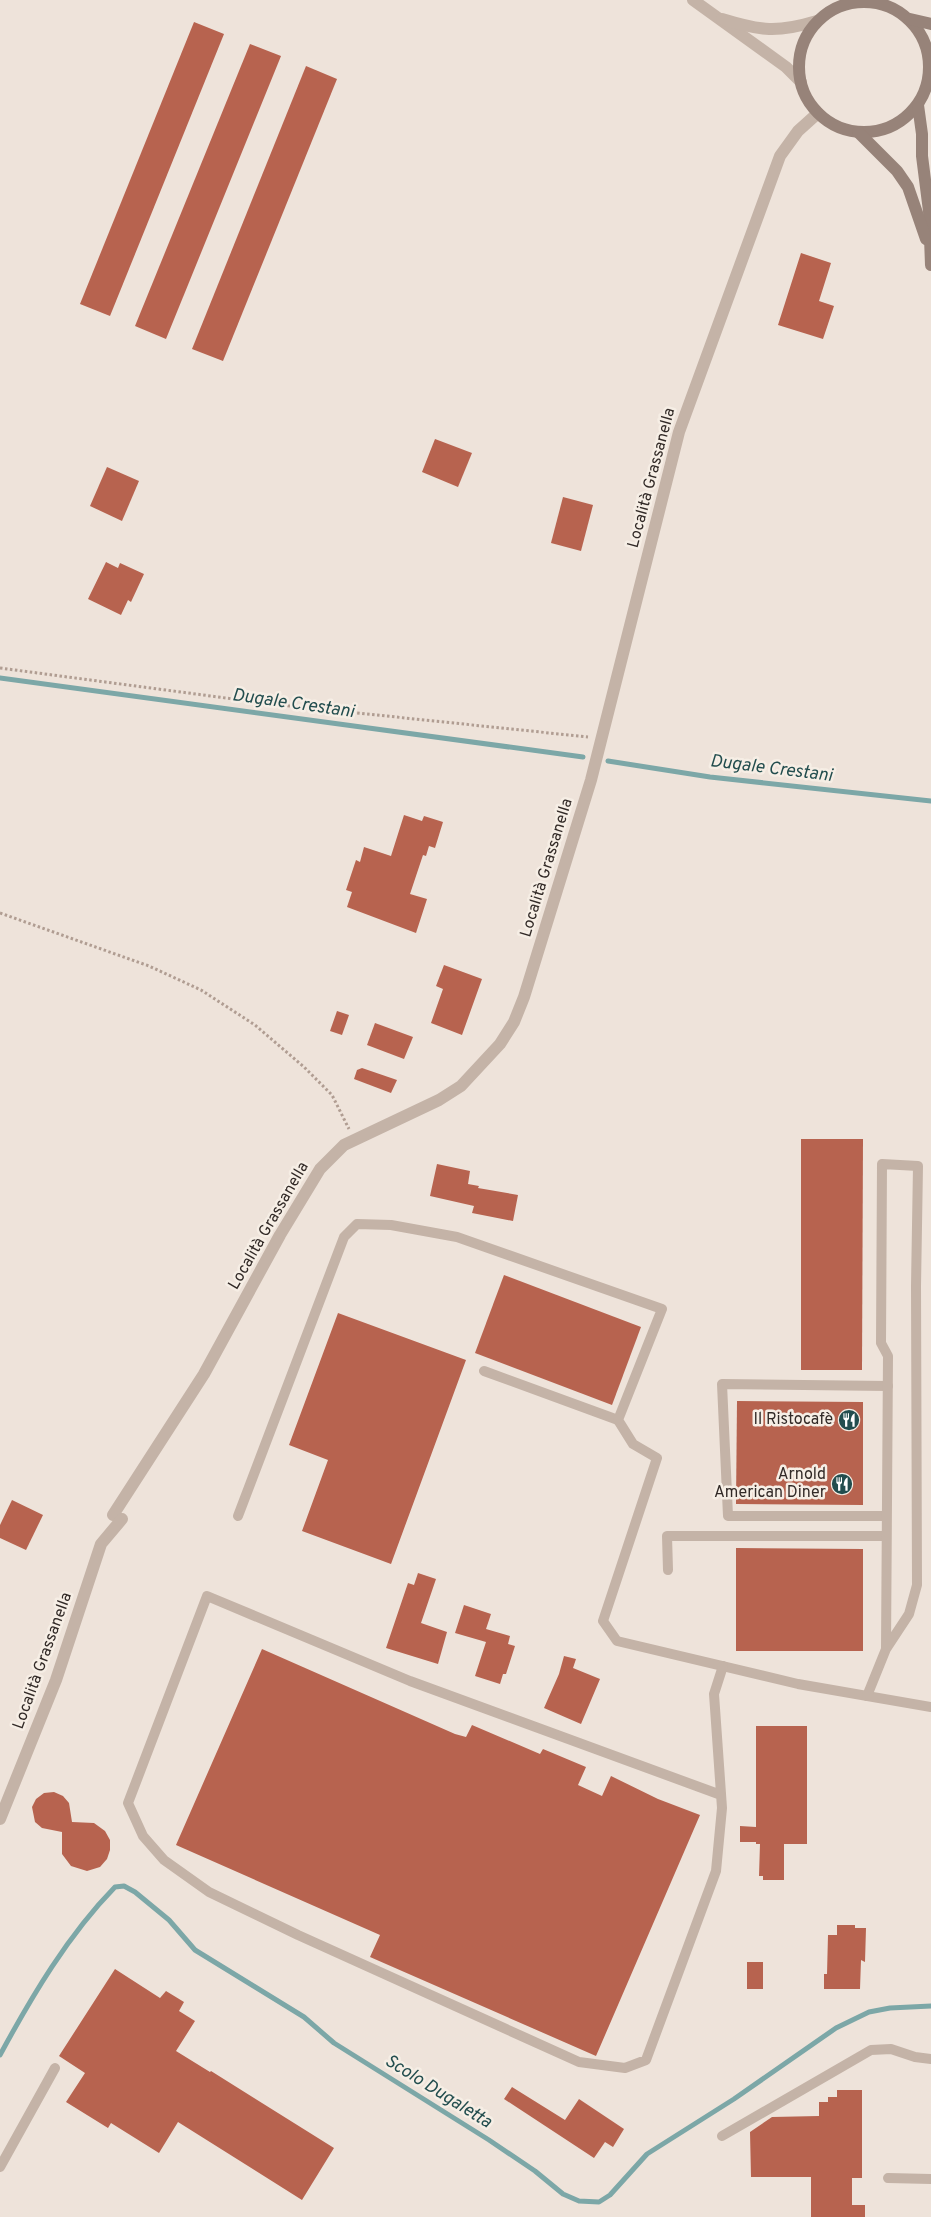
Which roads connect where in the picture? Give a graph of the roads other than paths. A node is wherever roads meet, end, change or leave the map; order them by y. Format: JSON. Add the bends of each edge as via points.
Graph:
{"nodes":[{"id":1,"x":693,"y":0,"type":"edge"},
{"id":2,"x":902,"y":0,"type":"edge"},
{"id":3,"x":841,"y":3,"type":"edge"},
{"id":4,"x":907,"y":16,"type":"junction"},
{"id":5,"x":718,"y":17,"type":"junction"},
{"id":6,"x":817,"y":21,"type":"junction"},
{"id":7,"x":931,"y":24,"type":"edge"},
{"id":8,"x":930,"y":73,"type":"edge"},
{"id":9,"x":801,"y":82,"type":"junction"},
{"id":10,"x":918,"y":105,"type":"junction"},
{"id":11,"x":818,"y":113,"type":"junction"},
{"id":12,"x":858,"y":132,"type":"junction"},
{"id":13,"x":930,"y":249,"type":"junction"},
{"id":14,"x":931,"y":265,"type":"edge"},
{"id":15,"x":484,"y":1371,"type":"dead end"},
{"id":16,"x":888,"y":1386,"type":"junction"},
{"id":17,"x":618,"y":1420,"type":"junction"},
{"id":18,"x":238,"y":1516,"type":"dead end"},
{"id":19,"x":886,"y":1516,"type":"junction"},
{"id":20,"x":886,"y":1536,"type":"junction"},
{"id":21,"x":668,"y":1570,"type":"dead end"},
{"id":22,"x":886,"y":1649,"type":"junction"},
{"id":23,"x":723,"y":1666,"type":"junction"},
{"id":24,"x":867,"y":1696,"type":"junction"},
{"id":25,"x":931,"y":1707,"type":"edge"},
{"id":26,"x":721,"y":1795,"type":"junction"},
{"id":27,"x":0,"y":1819,"type":"edge"},
{"id":28,"x":931,"y":2059,"type":"edge"},
{"id":29,"x":55,"y":2068,"type":"dead end"},
{"id":30,"x":722,"y":2136,"type":"dead end"},
{"id":31,"x":0,"y":2168,"type":"edge"},
{"id":32,"x":888,"y":2178,"type":"dead end"},
{"id":33,"x":931,"y":2179,"type":"edge"}],
"edges":[{"from":1,"to":5,"type":"street"},
{"from":2,"to":4,"type":"main road"},
{"from":3,"to":4,"type":"main road","via":[[871,1],[888,5]]},
{"from":3,"to":6,"type":"main road"},
{"from":4,"to":7,"type":"main road"},
{"from":4,"to":8,"type":"main road","via":[[926,44]]},
{"from":5,"to":6,"type":"street","via":[[754,29],[771,30],[795,28]]},
{"from":5,"to":9,"type":"street","via":[[738,35],[786,67]]},
{"from":6,"to":9,"type":"main road","via":[[801,50],[798,66]]},
{"from":8,"to":10,"type":"main road"},
{"from":9,"to":11,"type":"main road","via":[[804,94]]},
{"from":10,"to":12,"type":"main road","via":[[906,118],[891,126]]},
{"from":10,"to":13,"type":"main road"},
{"from":11,"to":12,"type":"main road","via":[[830,122]]},
{"from":11,"to":27,"type":"street","name":"Località Grassanella","via":[[798,131],[780,156],[679,432],[591,780],[514,1022],[500,1044],[461,1086],[439,1100],[344,1145],[320,1169],[307,1189],[204,1374],[101,1544],[56,1680]]},
{"from":12,"to":13,"type":"main road","via":[[897,171],[908,187]]},
{"from":13,"to":14,"type":"main road"},
{"from":15,"to":17,"type":"lane"},
{"from":16,"to":19,"type":"lane"},
{"from":16,"to":19,"type":"lane","via":[[722,1384],[728,1516]]},
{"from":16,"to":22,"type":"lane","via":[[888,1356],[881,1343],[882,1164],[918,1166],[916,1585],[909,1614]]},
{"from":17,"to":18,"type":"lane","via":[[662,1309],[457,1237],[391,1225],[357,1224],[344,1237]]},
{"from":17,"to":23,"type":"lane","via":[[633,1444],[657,1458],[603,1621],[616,1641]]},
{"from":19,"to":20,"type":"lane"},
{"from":20,"to":21,"type":"lane","via":[[667,1536]]},
{"from":20,"to":22,"type":"lane"},
{"from":22,"to":24,"type":"lane"},
{"from":23,"to":24,"type":"lane"},
{"from":23,"to":26,"type":"lane","via":[[714,1694]]},
{"from":24,"to":25,"type":"lane"},
{"from":26,"to":26,"type":"lane","via":[[716,1871],[646,2060],[625,2068],[579,2062],[209,1892],[164,1860],[143,1836],[128,1803],[207,1596],[410,1681]]},
{"from":28,"to":30,"type":"lane","via":[[891,2049],[871,2050]]},
{"from":29,"to":31,"type":"lane"},
{"from":32,"to":33,"type":"lane"}]}
